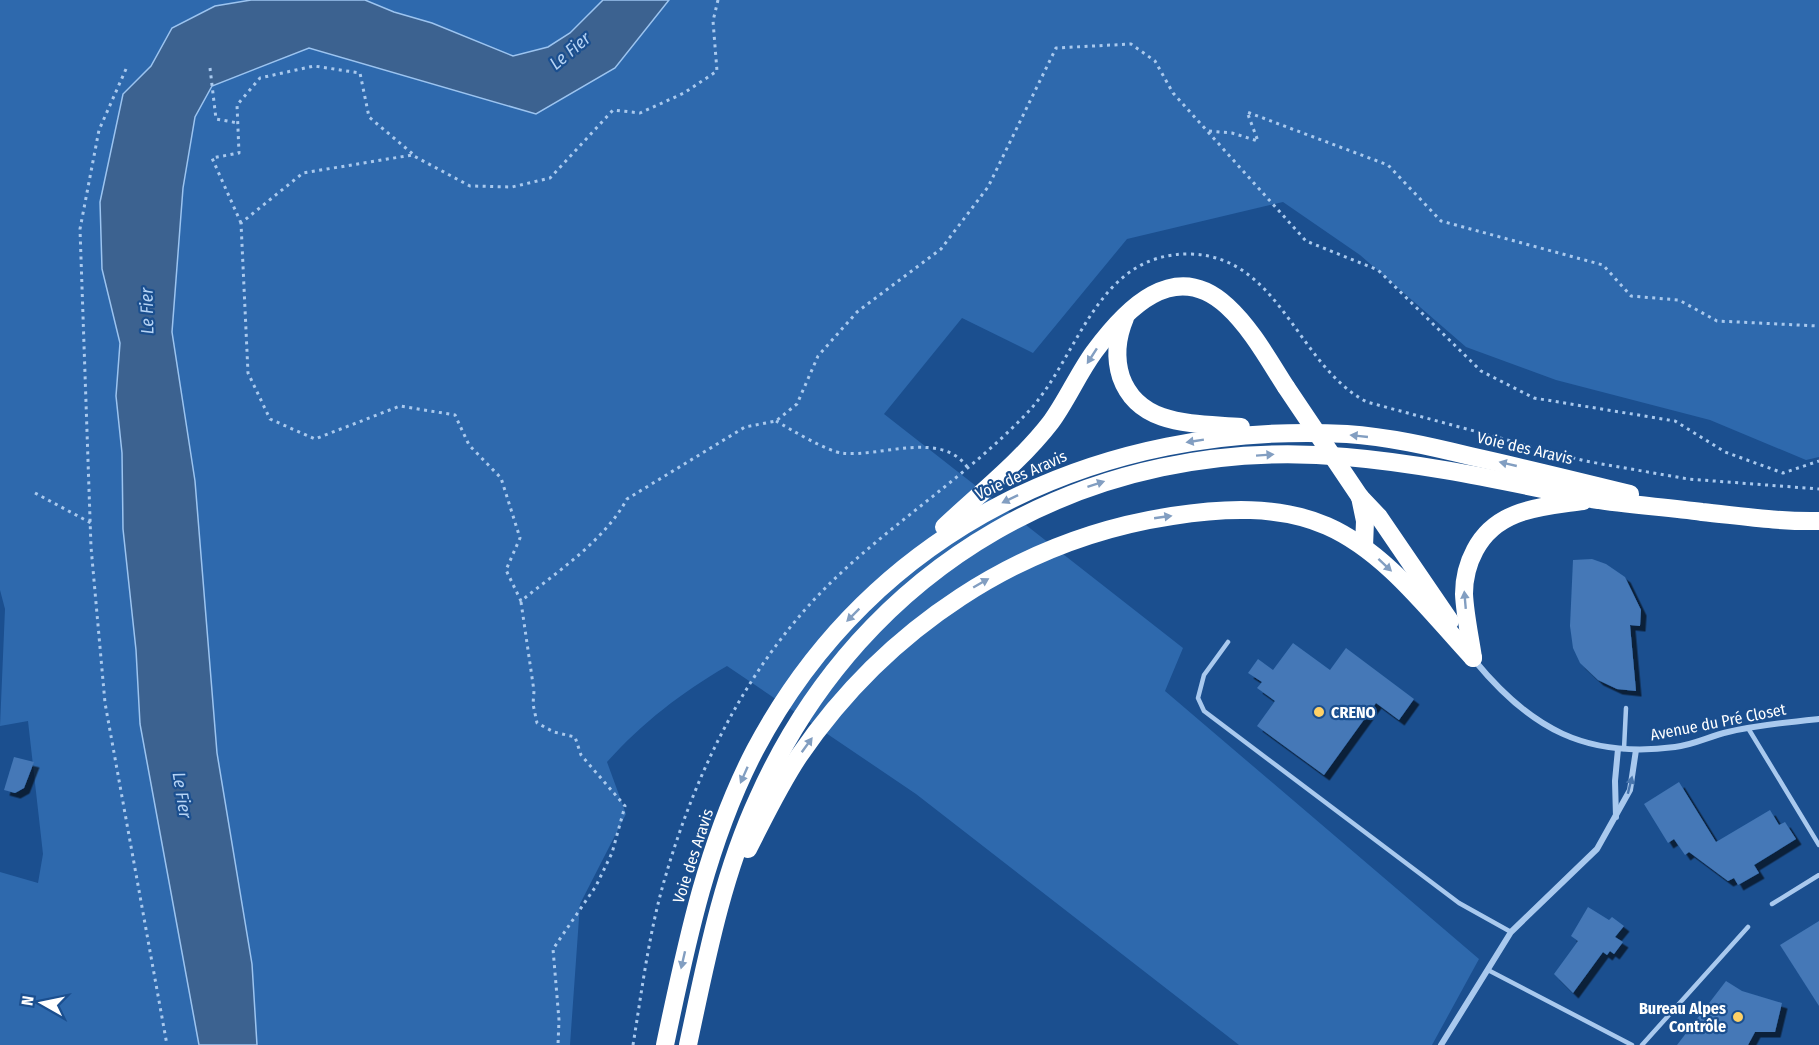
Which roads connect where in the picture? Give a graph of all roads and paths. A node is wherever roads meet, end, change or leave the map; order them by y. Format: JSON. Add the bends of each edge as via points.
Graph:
{"nodes":[{"id":1,"x":718,"y":0,"type":"edge"},
{"id":2,"x":210,"y":68,"type":"dead end"},
{"id":3,"x":126,"y":69,"type":"dead end"},
{"id":4,"x":238,"y":123,"type":"junction"},
{"id":5,"x":1207,"y":131,"type":"junction"},
{"id":6,"x":415,"y":156,"type":"junction"},
{"id":7,"x":241,"y":223,"type":"junction"},
{"id":8,"x":1129,"y":311,"type":"junction"},
{"id":9,"x":1819,"y":326,"type":"edge"},
{"id":10,"x":776,"y":422,"type":"junction"},
{"id":11,"x":1316,"y":433,"type":"junction"},
{"id":12,"x":1819,"y":461,"type":"edge"},
{"id":13,"x":968,"y":468,"type":"dead end"},
{"id":14,"x":35,"y":493,"type":"dead end"},
{"id":15,"x":1360,"y":497,"type":"junction"},
{"id":16,"x":1597,"y":500,"type":"junction"},
{"id":17,"x":1705,"y":512,"type":"junction"},
{"id":18,"x":1819,"y":521,"type":"edge"},
{"id":19,"x":91,"y":523,"type":"junction"},
{"id":20,"x":1364,"y":547,"type":"junction"},
{"id":21,"x":896,"y":575,"type":"junction"},
{"id":22,"x":521,"y":601,"type":"junction"},
{"id":23,"x":1228,"y":642,"type":"dead end"},
{"id":24,"x":1473,"y":658,"type":"junction"},
{"id":25,"x":1626,"y":708,"type":"dead end"},
{"id":26,"x":1819,"y":719,"type":"edge"},
{"id":27,"x":1748,"y":728,"type":"junction"},
{"id":28,"x":1621,"y":749,"type":"junction"},
{"id":29,"x":1636,"y":750,"type":"junction"},
{"id":30,"x":1616,"y":818,"type":"junction"},
{"id":31,"x":1819,"y":845,"type":"edge"},
{"id":32,"x":1819,"y":875,"type":"edge"},
{"id":33,"x":1772,"y":904,"type":"dead end"},
{"id":34,"x":720,"y":907,"type":"junction"},
{"id":35,"x":1748,"y":927,"type":"dead end"},
{"id":36,"x":1511,"y":932,"type":"junction"},
{"id":37,"x":1488,"y":970,"type":"junction"},
{"id":38,"x":167,"y":1045,"type":"edge"},
{"id":39,"x":558,"y":1045,"type":"edge"},
{"id":40,"x":665,"y":1045,"type":"edge"},
{"id":41,"x":688,"y":1045,"type":"edge"},
{"id":42,"x":1441,"y":1045,"type":"edge"},
{"id":43,"x":1632,"y":1045,"type":"edge"},
{"id":44,"x":1642,"y":1045,"type":"edge"}],
"edges":[{"from":1,"to":6,"type":"path","via":[[713,21],[717,71],[684,93],[640,113],[613,110],[550,178],[512,187],[470,186]]},
{"from":2,"to":4,"type":"path","via":[[216,119]]},
{"from":3,"to":19,"type":"path","via":[[99,130],[80,229]]},
{"from":4,"to":6,"type":"path","via":[[237,105],[260,78],[314,66],[360,73],[369,117]]},
{"from":4,"to":7,"type":"path","via":[[239,153],[212,158]]},
{"from":5,"to":9,"type":"path","via":[[1258,141],[1247,112],[1388,165],[1442,221],[1603,265],[1631,296],[1679,300],[1718,321]]},
{"from":5,"to":10,"type":"path","via":[[1173,93],[1155,61],[1131,44],[1056,48],[988,187],[941,249],[856,312],[818,356],[797,404]]},
{"from":5,"to":12,"type":"path","via":[[1306,241],[1378,270],[1481,371],[1534,398],[1675,421],[1725,452],[1783,473]]},
{"from":6,"to":7,"type":"path","via":[[303,173]]},
{"from":7,"to":22,"type":"path","via":[[248,373],[270,419],[315,439],[400,406],[455,415],[469,445],[501,478],[520,538],[506,570]]},
{"from":8,"to":11,"type":"highway","via":[[1119,339],[1119,369],[1131,396],[1148,412],[1187,422]]},
{"from":8,"to":15,"type":"highway","bridge":true,"via":[[1154,293],[1170,288],[1212,295],[1237,316]]},
{"from":8,"to":21,"type":"highway","one_way":true,"via":[[1092,355],[1033,443]]},
{"from":10,"to":13,"type":"path","via":[[841,454],[932,448],[962,459]]},
{"from":10,"to":22,"type":"path","via":[[745,427],[627,499],[616,518],[597,537]]},
{"from":17,"to":11,"type":"highway","name":"Voie des Aravis","one_way":true,"via":[[1401,440]]},
{"from":11,"to":21,"type":"highway","name":"Voie des Aravis","one_way":true,"via":[[1197,440],[1124,456],[1061,476],[966,522]]},
{"from":14,"to":19,"type":"path"},
{"from":15,"to":20,"type":"highway","via":[[1365,521]]},
{"from":15,"to":24,"type":"highway","via":[[1379,517]]},
{"from":16,"to":17,"type":"highway","name":"Voie des Aravis"},
{"from":24,"to":16,"type":"highway","one_way":true,"via":[[1465,584],[1469,562],[1482,539],[1502,520],[1518,512]]},
{"from":34,"to":16,"type":"highway","name":"Voie des Aravis","one_way":true,"via":[[758,798],[782,748],[830,675],[880,619],[926,579],[969,547],[1040,508],[1124,475],[1200,460],[1282,454],[1403,464]]},
{"from":17,"to":18,"type":"highway","name":"Voie des Aravis"},
{"from":19,"to":38,"type":"path","via":[[105,703]]},
{"from":20,"to":24,"type":"highway","one_way":true},
{"from":34,"to":20,"type":"highway","one_way":true,"via":[[784,781],[838,704],[906,636],[988,579],[1098,532],[1152,519],[1209,512],[1257,511],[1309,519]]},
{"from":21,"to":40,"type":"highway","name":"Voie des Aravis","one_way":true,"via":[[833,635],[797,682],[755,752],[729,809],[703,883]]},
{"from":22,"to":39,"type":"path","via":[[537,723],[575,737],[581,755],[625,806],[612,853],[596,886],[553,949]]},
{"from":23,"to":36,"type":"lane","via":[[1204,675],[1198,698],[1204,711],[1459,903]]},
{"from":24,"to":28,"type":"street","name":"Avenue du Pré Closet","via":[[1507,697],[1543,725],[1572,738]]},
{"from":25,"to":28,"type":"lane"},
{"from":26,"to":27,"type":"street","name":"Avenue du Pré Closet"},
{"from":27,"to":29,"type":"street","name":"Avenue du Pré Closet","via":[[1678,747]]},
{"from":27,"to":31,"type":"lane"},
{"from":28,"to":29,"type":"street","name":"Avenue du Pré Closet"},
{"from":28,"to":30,"type":"street","via":[[1615,782]]},
{"from":30,"to":29,"type":"street","one_way":true,"via":[[1630,790]]},
{"from":30,"to":36,"type":"street","via":[[1597,849]]},
{"from":32,"to":33,"type":"lane"},
{"from":34,"to":41,"type":"highway","name":"Voie des Aravis"},
{"from":35,"to":44,"type":"lane"},
{"from":36,"to":37,"type":"street"},
{"from":37,"to":42,"type":"street"},
{"from":37,"to":43,"type":"lane"}]}
